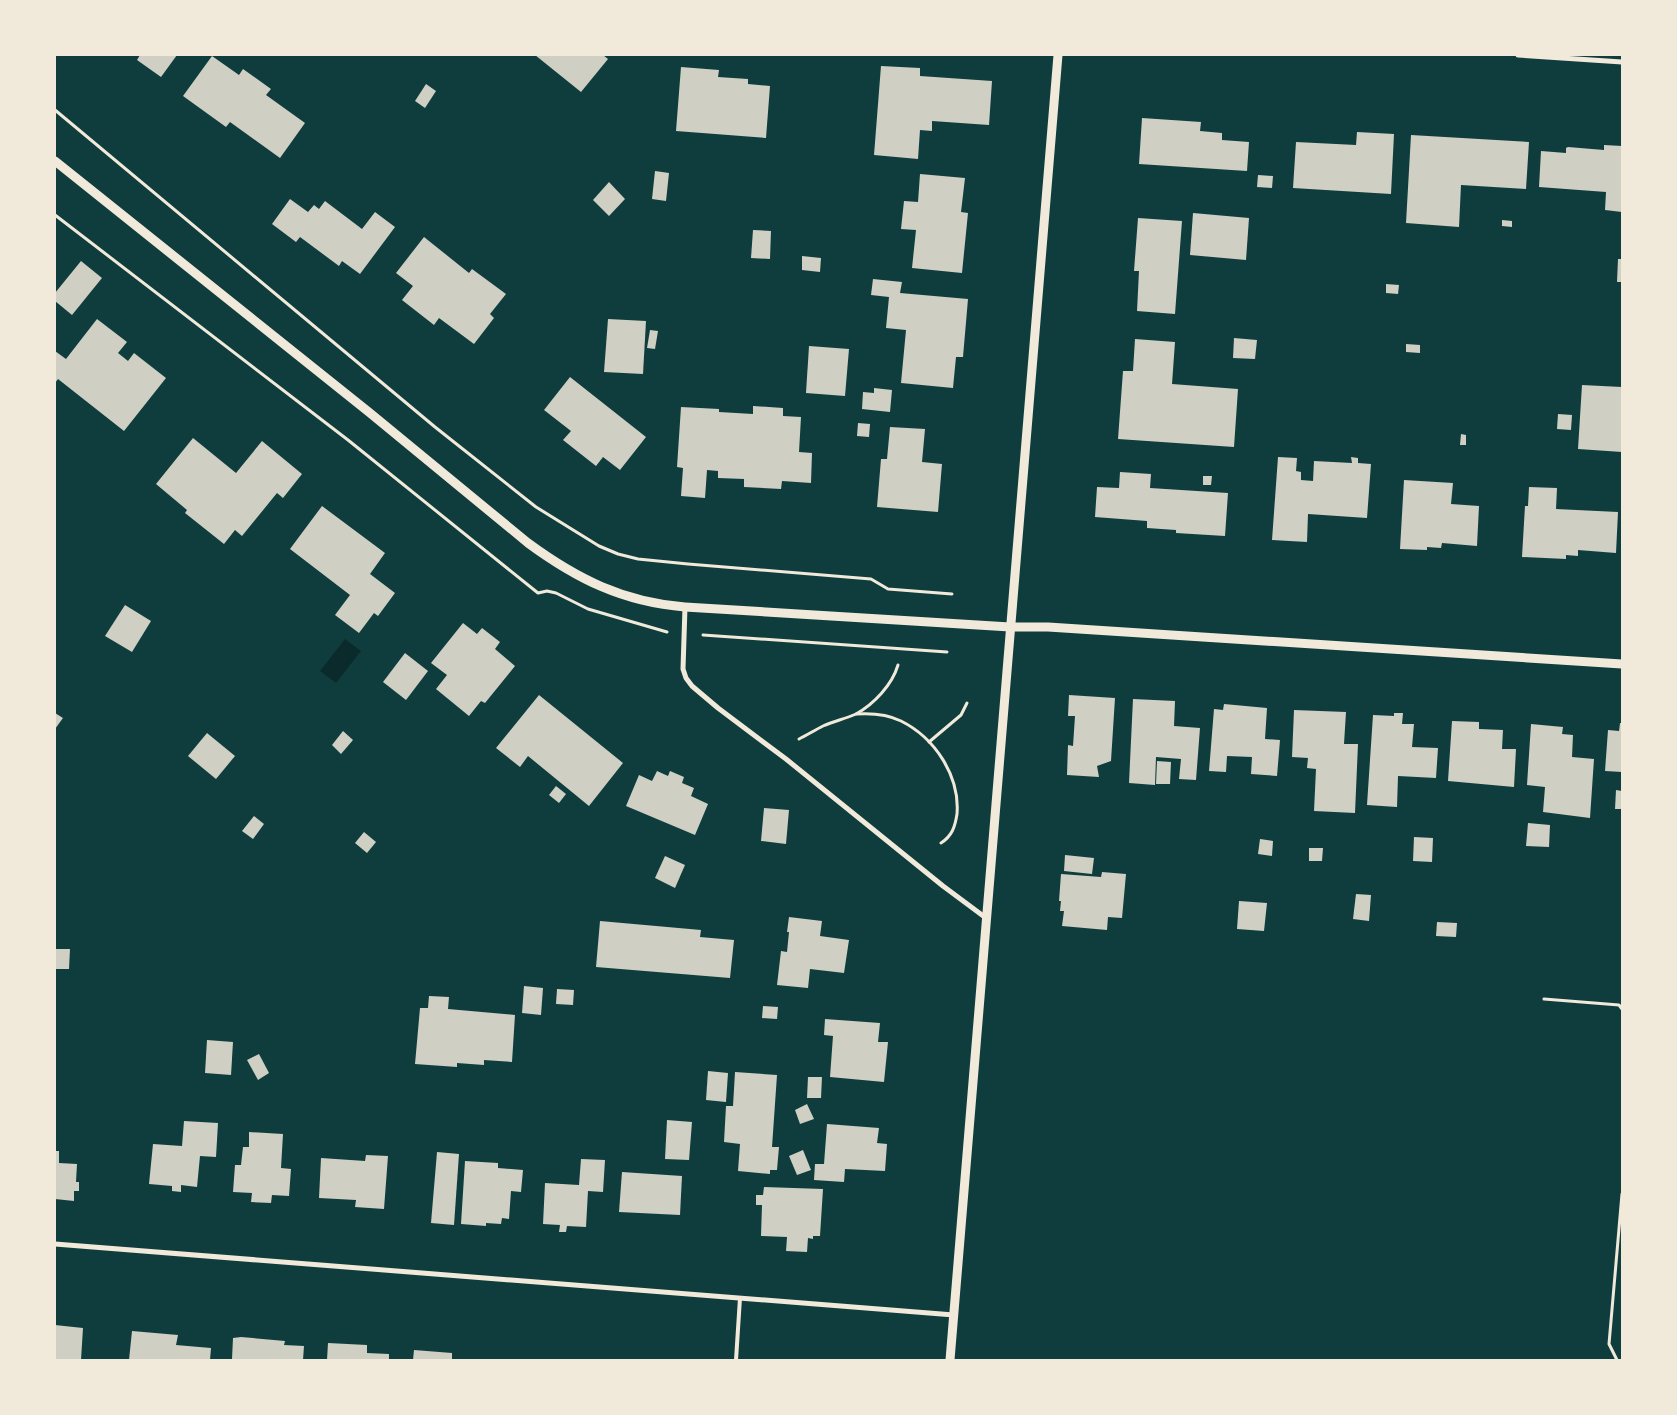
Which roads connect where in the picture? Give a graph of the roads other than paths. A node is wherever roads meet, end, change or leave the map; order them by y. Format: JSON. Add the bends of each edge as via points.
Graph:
{"nodes":[{"id":1,"x":1058,"y":55,"type":"edge"},
{"id":2,"x":1518,"y":55,"type":"edge"},
{"id":3,"x":1622,"y":62,"type":"edge"},
{"id":4,"x":55,"y":161,"type":"edge"},
{"id":5,"x":685,"y":607,"type":"junction"},
{"id":6,"x":1010,"y":627,"type":"junction"},
{"id":7,"x":1622,"y":664,"type":"edge"},
{"id":8,"x":986,"y":918,"type":"junction"},
{"id":9,"x":55,"y":1244,"type":"edge"},
{"id":10,"x":740,"y":1298,"type":"junction"},
{"id":11,"x":954,"y":1315,"type":"junction"},
{"id":12,"x":736,"y":1360,"type":"edge"},
{"id":13,"x":950,"y":1360,"type":"edge"}],
"edges":[{"from":1,"to":6,"type":"street"},
{"from":2,"to":3,"type":"street"},
{"from":4,"to":5,"type":"street","via":[[540,552],[614,592],[645,602]]},
{"from":5,"to":6,"type":"street"},
{"from":5,"to":8,"type":"street","via":[[684,669],[692,686]]},
{"from":6,"to":7,"type":"street"},
{"from":6,"to":8,"type":"street"},
{"from":8,"to":11,"type":"street"},
{"from":9,"to":10,"type":"street"},
{"from":10,"to":11,"type":"street"},
{"from":10,"to":12,"type":"lane"},
{"from":11,"to":13,"type":"street"}]}
